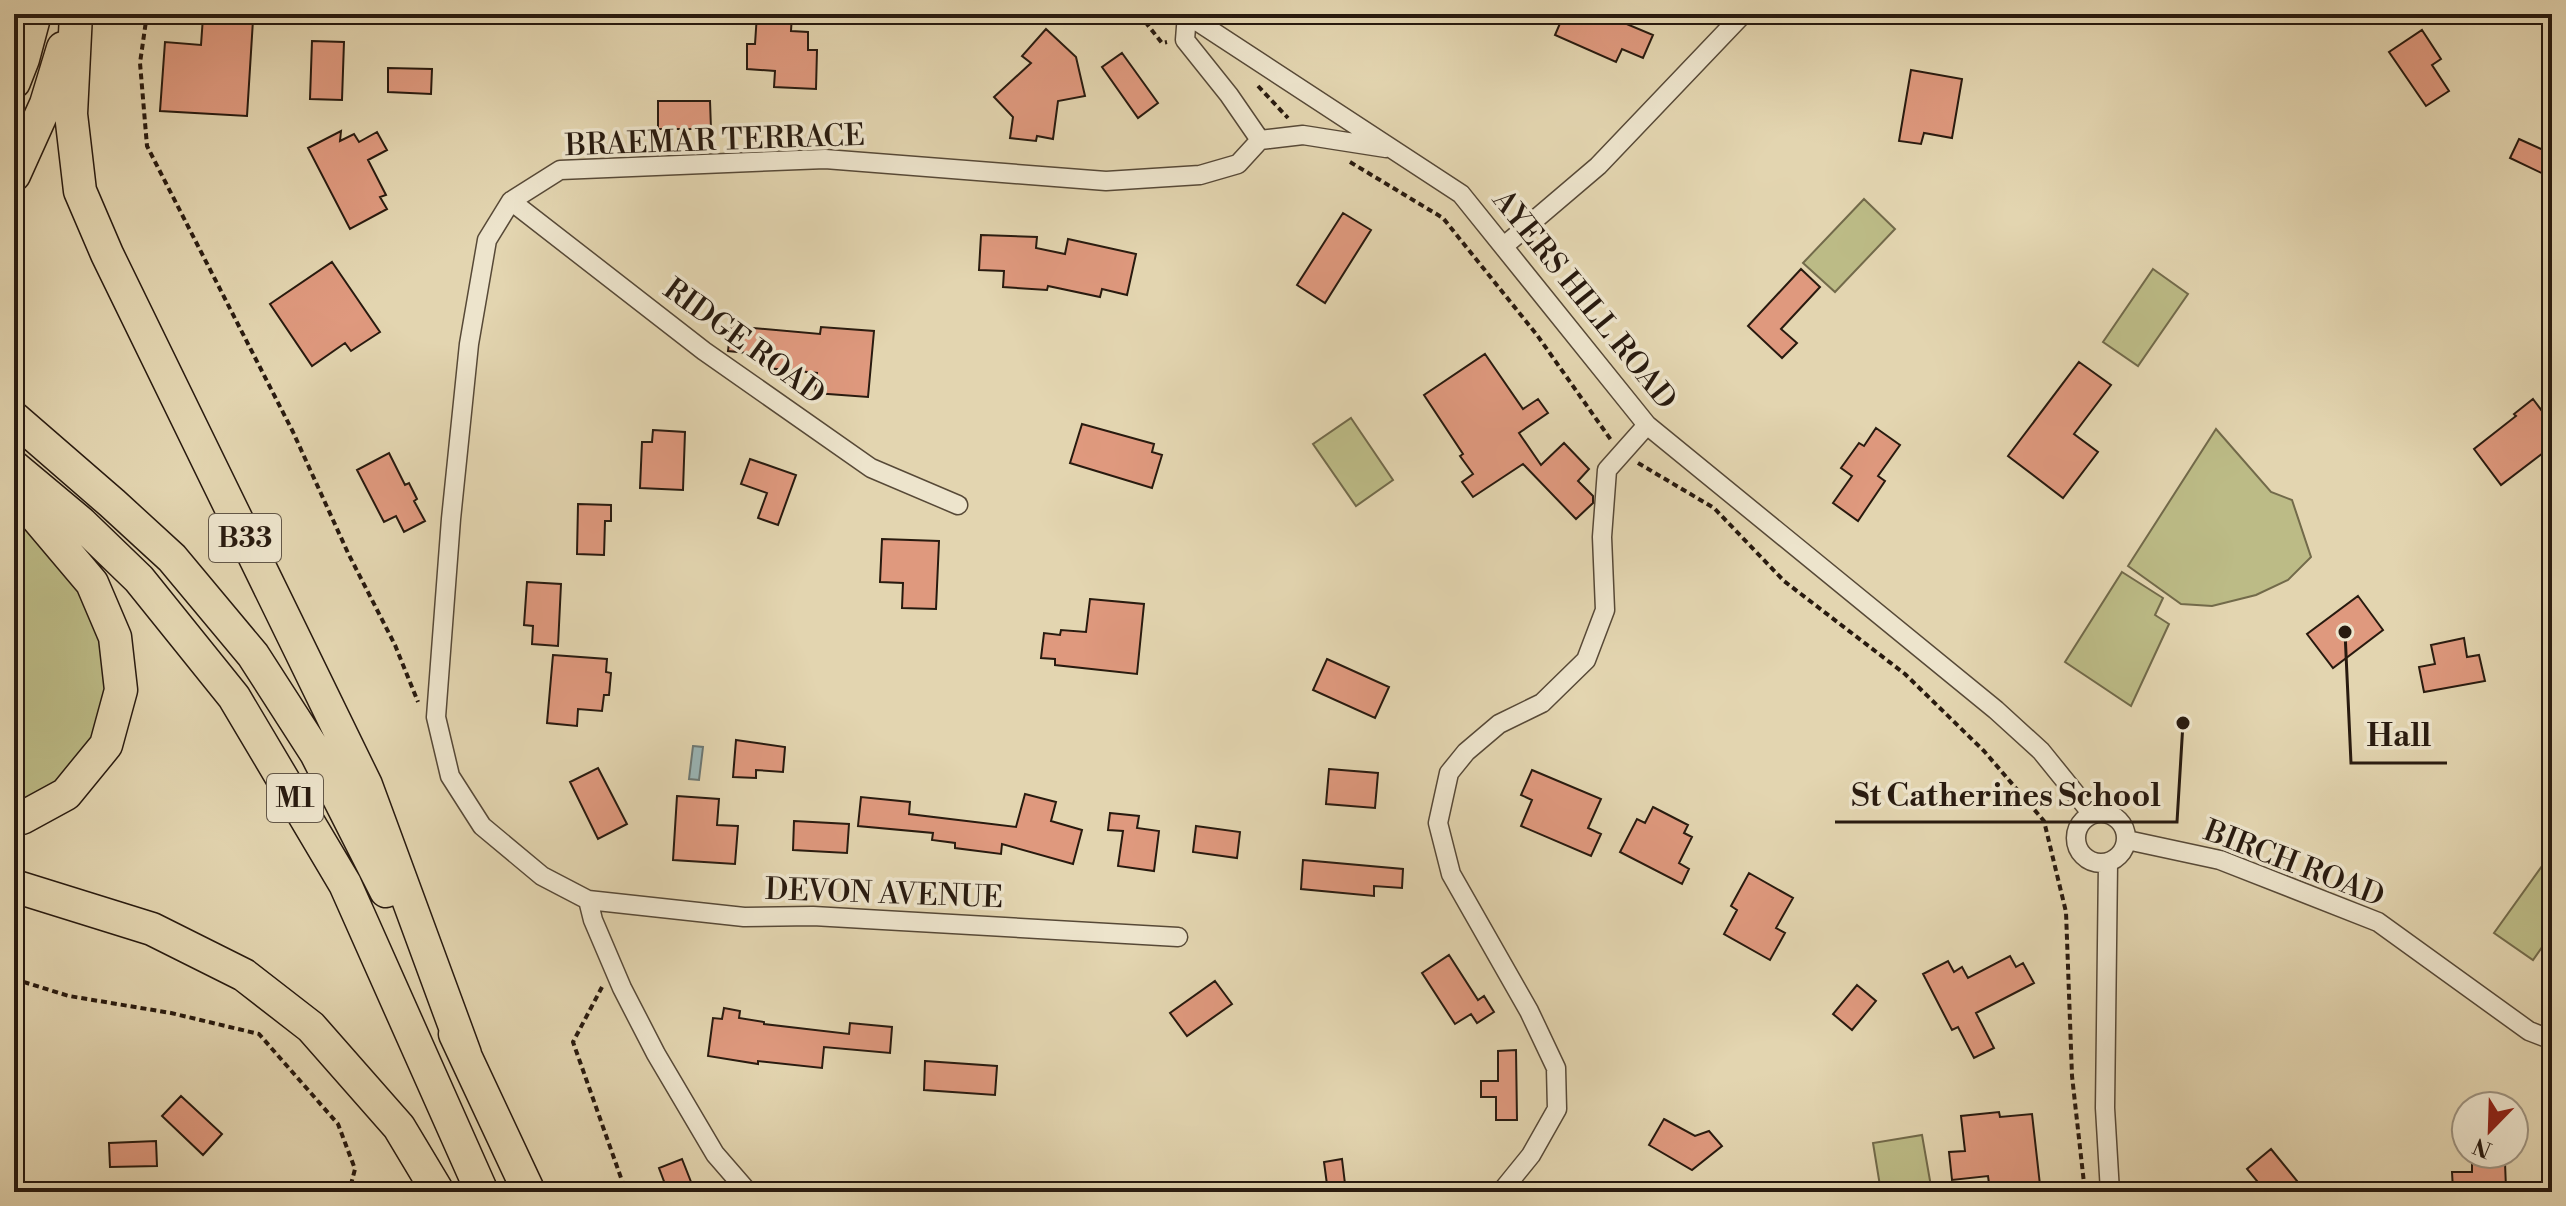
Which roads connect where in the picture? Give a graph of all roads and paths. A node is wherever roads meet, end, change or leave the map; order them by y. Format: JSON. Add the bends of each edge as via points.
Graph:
{"nodes":[{"id":1,"x":35,"y":14,"type":"edge"},
{"id":2,"x":74,"y":14,"type":"edge"},
{"id":3,"x":147,"y":14,"type":"edge"},
{"id":4,"x":1139,"y":14,"type":"edge"},
{"id":5,"x":1187,"y":14,"type":"edge"},
{"id":6,"x":1743,"y":14,"type":"edge"},
{"id":7,"x":1185,"y":40,"type":"junction"},
{"id":8,"x":17,"y":68,"type":"edge"},
{"id":9,"x":1255,"y":82,"type":"dead end"},
{"id":10,"x":1303,"y":135,"type":"junction"},
{"id":11,"x":1260,"y":140,"type":"junction"},
{"id":12,"x":1393,"y":149,"type":"junction"},
{"id":13,"x":1345,"y":159,"type":"dead end"},
{"id":14,"x":14,"y":175,"type":"edge"},
{"id":15,"x":511,"y":201,"type":"junction"},
{"id":16,"x":1504,"y":246,"type":"junction"},
{"id":17,"x":14,"y":418,"type":"edge"},
{"id":18,"x":1647,"y":425,"type":"junction"},
{"id":19,"x":1620,"y":453,"type":"junction"},
{"id":20,"x":14,"y":467,"type":"edge"},
{"id":21,"x":14,"y":497,"type":"edge"},
{"id":22,"x":958,"y":505,"type":"dead end"},
{"id":23,"x":420,"y":707,"type":"dead end"},
{"id":24,"x":2092,"y":814,"type":"junction"},
{"id":25,"x":14,"y":818,"type":"edge"},
{"id":26,"x":2127,"y":840,"type":"junction"},
{"id":27,"x":2108,"y":863,"type":"junction"},
{"id":28,"x":14,"y":886,"type":"edge"},
{"id":29,"x":588,"y":900,"type":"junction"},
{"id":30,"x":1178,"y":937,"type":"dead end"},
{"id":31,"x":14,"y":979,"type":"edge"},
{"id":32,"x":602,"y":986,"type":"dead end"},
{"id":33,"x":2552,"y":1040,"type":"edge"},
{"id":34,"x":465,"y":1054,"type":"junction"},
{"id":35,"x":349,"y":1192,"type":"edge"},
{"id":36,"x":438,"y":1192,"type":"edge"},
{"id":37,"x":482,"y":1192,"type":"edge"},
{"id":38,"x":529,"y":1192,"type":"edge"},
{"id":39,"x":626,"y":1192,"type":"edge"},
{"id":40,"x":748,"y":1192,"type":"edge"},
{"id":41,"x":1501,"y":1192,"type":"edge"},
{"id":42,"x":2085,"y":1192,"type":"edge"},
{"id":43,"x":2110,"y":1192,"type":"edge"}],
"edges":[{"from":1,"to":8,"type":"highway"},
{"from":2,"to":14,"type":"highway","number":"B33","via":[[46,104]]},
{"from":2,"to":34,"type":"highway","number":"B33","via":[[71,114],[80,191],[366,785]]},
{"from":3,"to":23,"type":"path","via":[[140,63],[147,146],[293,432]]},
{"from":4,"to":7,"type":"path","via":[[1162,43]]},
{"from":5,"to":7,"type":"street"},
{"from":5,"to":12,"type":"street","name":"AYERS HILL ROAD"},
{"from":6,"to":16,"type":"street","via":[[1598,166]]},
{"from":7,"to":11,"type":"street"},
{"from":9,"to":10,"type":"path"},
{"from":10,"to":11,"type":"street"},
{"from":10,"to":12,"type":"street"},
{"from":11,"to":15,"type":"street","name":"BRAEMAR TERRACE","via":[[1238,164],[1200,175],[1106,181],[825,159],[560,170]]},
{"from":12,"to":16,"type":"street","name":"AYERS HILL ROAD","via":[[1461,194]]},
{"from":13,"to":19,"type":"path","via":[[1443,218],[1537,335]]},
{"from":15,"to":22,"type":"street","name":"RIDGE ROAD","via":[[704,351],[871,468]]},
{"from":15,"to":29,"type":"street","name":"BRAEMAR TERRACE","via":[[487,240],[469,344],[436,717],[450,776],[482,826],[542,876]]},
{"from":16,"to":18,"type":"street","name":"AYERS HILL ROAD"},
{"from":17,"to":34,"type":"highway","number":"M1","via":[[172,558],[253,655],[316,753]]},
{"from":18,"to":19,"type":"street"},
{"from":18,"to":24,"type":"street","name":"AYERS HILL ROAD","via":[[1996,710],[2041,751]]},
{"from":19,"to":41,"type":"street","via":[[1607,470],[1602,537],[1605,610],[1586,660],[1542,703],[1499,724],[1466,752],[1449,773],[1438,823],[1451,874],[1556,1068],[1557,1109],[1531,1155]]},
{"from":19,"to":42,"type":"path","via":[[1714,508],[1784,581],[1905,674],[1984,751],[2044,821],[2066,912],[2072,1076]]},
{"from":20,"to":37,"type":"highway","number":"M1","via":[[139,579],[234,697],[345,884]]},
{"from":21,"to":25,"type":"highway","via":[[92,583],[115,637],[121,690],[106,745],[66,794]]},
{"from":24,"to":26,"type":"street","via":[[2116,818]]},
{"from":24,"to":27,"type":"street","via":[[2079,826],[2076,842],[2084,857]]},
{"from":26,"to":27,"type":"street","via":[[2121,854]]},
{"from":26,"to":33,"type":"street","name":"BIRCH ROAD","via":[[2220,860],[2378,922],[2529,1031]]},
{"from":27,"to":43,"type":"street","via":[[2105,1108]]},
{"from":28,"to":36,"type":"highway","via":[[152,929],[244,975],[311,1027],[399,1127]]},
{"from":29,"to":30,"type":"street","name":"DEVON AVENUE","via":[[744,917],[813,916]]},
{"from":29,"to":40,"type":"street","via":[[622,988],[656,1054],[715,1154]]},
{"from":31,"to":35,"type":"path","via":[[69,996],[259,1034],[338,1124],[355,1169]]},
{"from":32,"to":39,"type":"path","via":[[573,1042]]},
{"from":34,"to":38,"type":"highway","number":"M1"}]}
